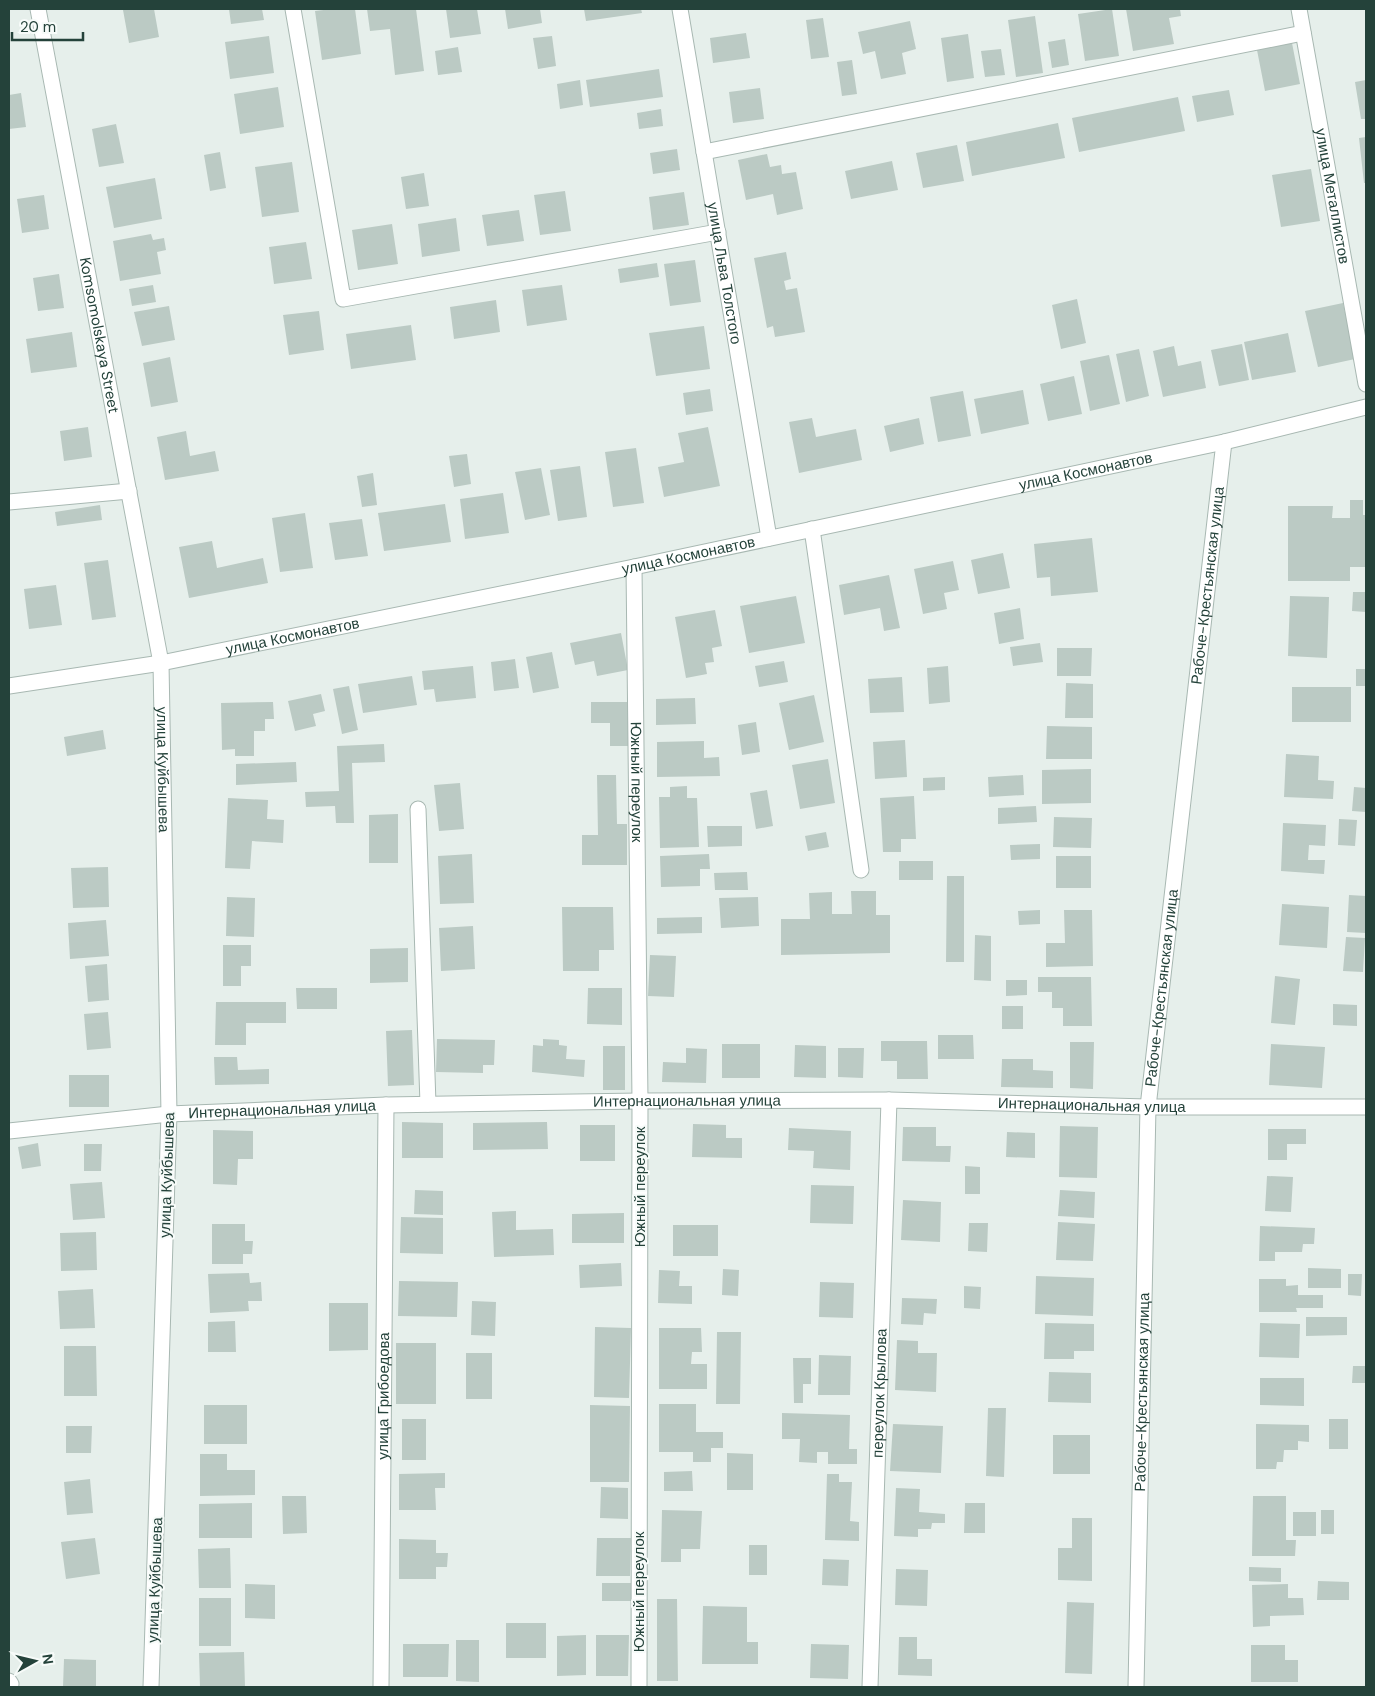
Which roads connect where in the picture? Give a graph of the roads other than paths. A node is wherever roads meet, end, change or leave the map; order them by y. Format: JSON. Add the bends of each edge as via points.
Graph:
{"nodes":[{"id":1,"x":38,"y":9,"type":"edge"},
{"id":2,"x":293,"y":9,"type":"edge"},
{"id":3,"x":680,"y":9,"type":"edge"},
{"id":4,"x":1299,"y":9,"type":"edge"},
{"id":5,"x":1304,"y":33,"type":"junction"},
{"id":6,"x":704,"y":152,"type":"junction"},
{"id":7,"x":718,"y":232,"type":"junction"},
{"id":8,"x":1366,"y":384,"type":"edge"},
{"id":9,"x":1366,"y":407,"type":"edge"},
{"id":10,"x":1224,"y":442,"type":"junction"},
{"id":11,"x":129,"y":491,"type":"junction"},
{"id":12,"x":9,"y":502,"type":"edge"},
{"id":13,"x":812,"y":529,"type":"junction"},
{"id":14,"x":769,"y":538,"type":"junction"},
{"id":15,"x":634,"y":567,"type":"junction"},
{"id":16,"x":161,"y":663,"type":"junction"},
{"id":17,"x":9,"y":686,"type":"edge"},
{"id":18,"x":418,"y":809,"type":"dead end"},
{"id":19,"x":861,"y":870,"type":"dead end"},
{"id":20,"x":889,"y":1100,"type":"junction"},
{"id":21,"x":640,"y":1101,"type":"junction"},
{"id":22,"x":428,"y":1104,"type":"junction"},
{"id":23,"x":386,"y":1105,"type":"junction"},
{"id":24,"x":1148,"y":1107,"type":"junction"},
{"id":25,"x":1366,"y":1107,"type":"edge"},
{"id":26,"x":169,"y":1114,"type":"junction"},
{"id":27,"x":9,"y":1131,"type":"edge"},
{"id":28,"x":9,"y":1681,"type":"edge"},
{"id":29,"x":10,"y":1687,"type":"edge"},
{"id":30,"x":151,"y":1687,"type":"edge"},
{"id":31,"x":381,"y":1687,"type":"edge"},
{"id":32,"x":639,"y":1687,"type":"edge"},
{"id":33,"x":870,"y":1687,"type":"edge"},
{"id":34,"x":1136,"y":1687,"type":"edge"}],
"edges":[{"from":1,"to":11,"type":"street","name":"Komsomolskaya Street"},
{"from":2,"to":7,"type":"street","via":[[343,299]]},
{"from":3,"to":6,"type":"street","name":"улица Льва Толстого"},
{"from":4,"to":5,"type":"street","name":"улица Металлистов"},
{"from":5,"to":6,"type":"street"},
{"from":5,"to":8,"type":"street","name":"улица Металлистов"},
{"from":6,"to":7,"type":"street","name":"улица Льва Толстого"},
{"from":7,"to":14,"type":"street","name":"улица Льва Толстого"},
{"from":9,"to":10,"type":"street","name":"улица Космонавтов"},
{"from":10,"to":13,"type":"street","name":"улица Космонавтов"},
{"from":10,"to":24,"type":"street","name":"Рабоче-Крестьянская улица"},
{"from":11,"to":12,"type":"street"},
{"from":11,"to":16,"type":"street","name":"Komsomolskaya Street"},
{"from":13,"to":14,"type":"street","name":"улица Космонавтов"},
{"from":13,"to":19,"type":"street"},
{"from":14,"to":15,"type":"street","name":"улица Космонавтов"},
{"from":15,"to":16,"type":"street","name":"улица Космонавтов"},
{"from":15,"to":21,"type":"street","name":"Южный переулок"},
{"from":16,"to":17,"type":"street","name":"улица Космонавтов"},
{"from":16,"to":26,"type":"street","name":"улица Куйбышева"},
{"from":18,"to":22,"type":"street"},
{"from":20,"to":21,"type":"street","name":"Интернациональная улица"},
{"from":20,"to":24,"type":"street","name":"Интернациональная улица"},
{"from":20,"to":33,"type":"street","name":"переулок Крылова"},
{"from":21,"to":22,"type":"street","name":"Интернациональная улица"},
{"from":21,"to":32,"type":"street","name":"Южный переулок"},
{"from":22,"to":23,"type":"street","name":"Интернациональная улица"},
{"from":23,"to":26,"type":"street","name":"Интернациональная улица"},
{"from":23,"to":31,"type":"street","name":"улица Грибоедова"},
{"from":24,"to":25,"type":"street","name":"Интернациональная улица"},
{"from":24,"to":34,"type":"street","name":"Рабоче-Крестьянская улица"},
{"from":26,"to":27,"type":"street","name":"Интернациональная улица"},
{"from":26,"to":30,"type":"street","name":"улица Куйбышева"},
{"from":28,"to":29,"type":"street"}]}
